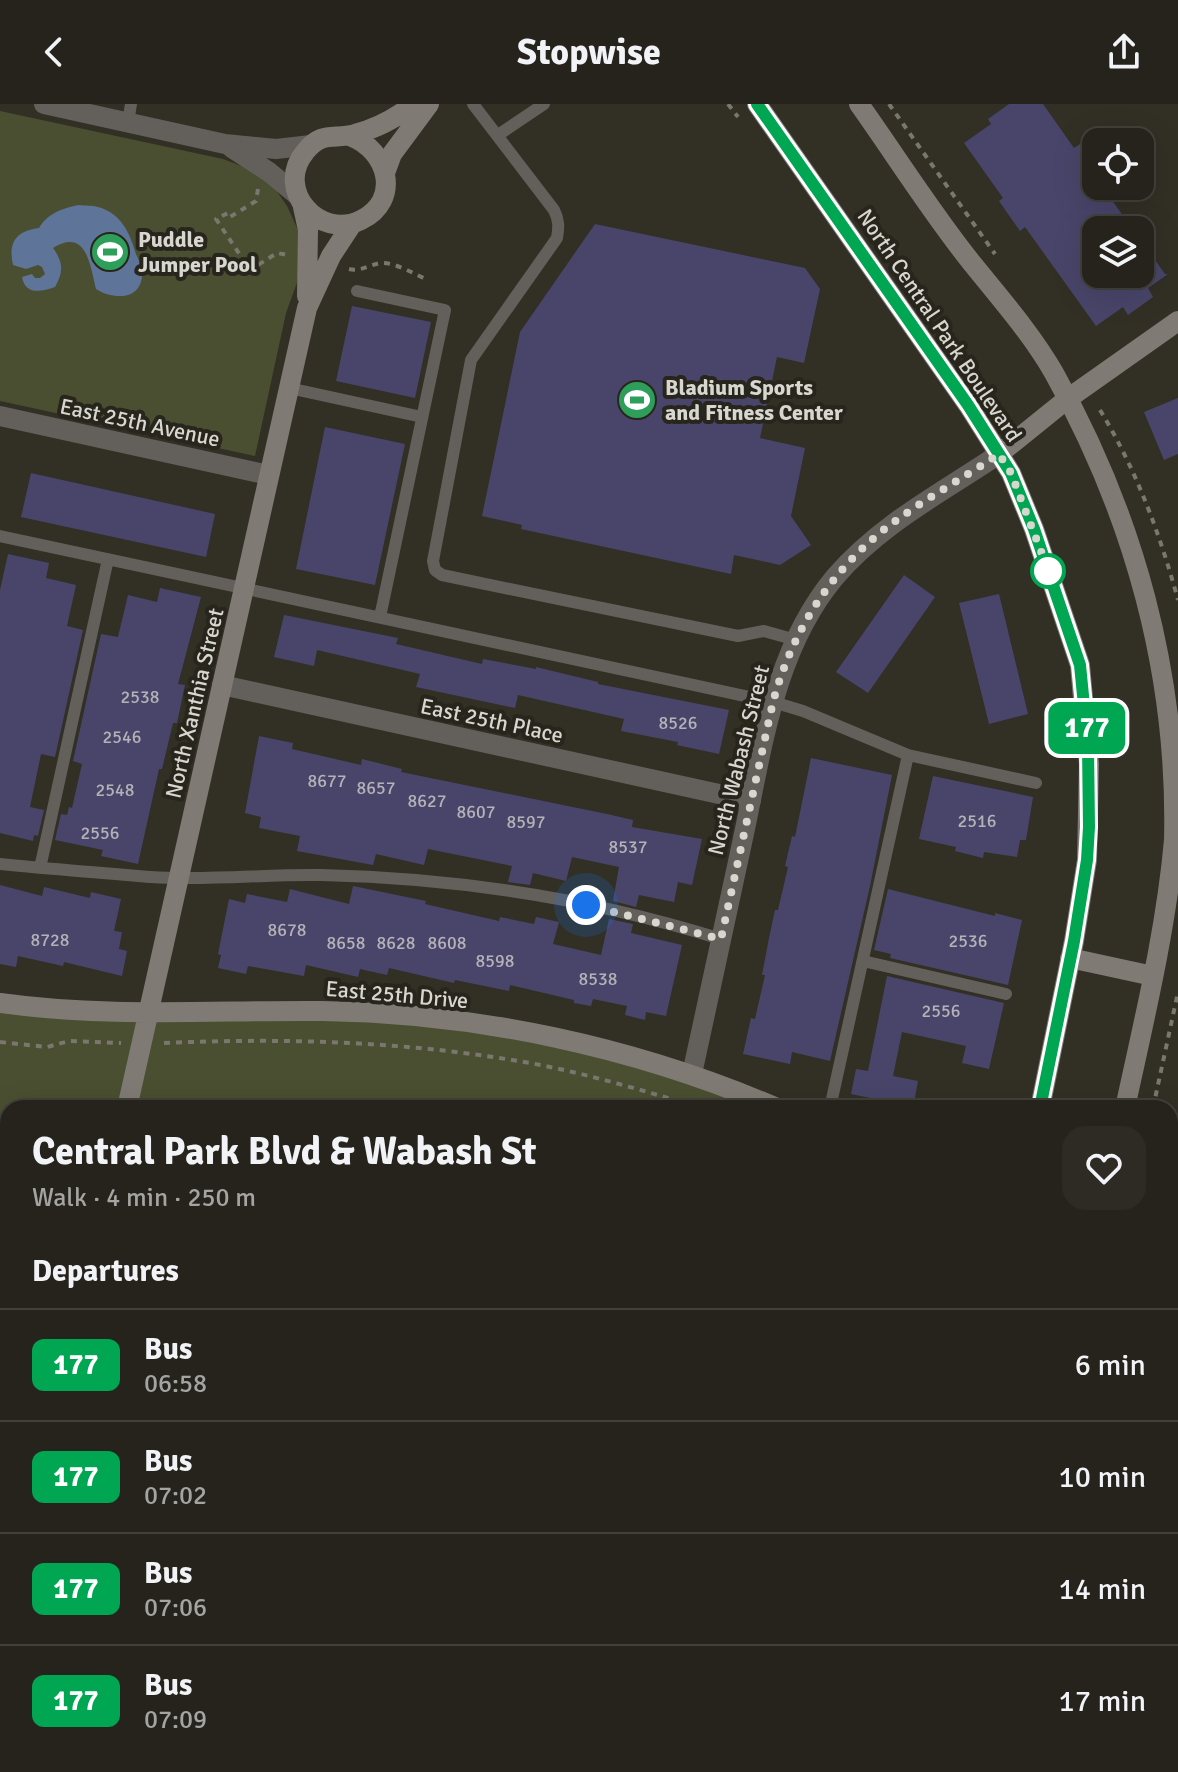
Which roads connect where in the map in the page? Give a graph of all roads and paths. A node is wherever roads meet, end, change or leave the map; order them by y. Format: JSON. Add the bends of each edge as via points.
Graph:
{"nodes":[{"id":1,"x":44,"y":104,"type":"edge"},
{"id":2,"x":414,"y":104,"type":"edge"},
{"id":3,"x":429,"y":104,"type":"edge"},
{"id":4,"x":473,"y":104,"type":"edge"},
{"id":5,"x":544,"y":104,"type":"edge"},
{"id":6,"x":757,"y":104,"type":"edge"},
{"id":7,"x":859,"y":104,"type":"edge"},
{"id":8,"x":889,"y":104,"type":"edge"},
{"id":9,"x":129,"y":113,"type":"edge"},
{"id":10,"x":498,"y":135,"type":"junction"},
{"id":11,"x":350,"y":136,"type":"junction"},
{"id":12,"x":225,"y":144,"type":"junction"},
{"id":13,"x":311,"y":145,"type":"junction"},
{"id":14,"x":385,"y":173,"type":"junction"},
{"id":15,"x":258,"y":189,"type":"dead end"},
{"id":16,"x":300,"y":201,"type":"junction"},
{"id":17,"x":352,"y":224,"type":"junction"},
{"id":18,"x":288,"y":255,"type":"dead end"},
{"id":19,"x":1000,"y":262,"type":"dead end"},
{"id":20,"x":349,"y":269,"type":"dead end"},
{"id":21,"x":428,"y":280,"type":"dead end"},
{"id":22,"x":357,"y":291,"type":"dead end"},
{"id":23,"x":307,"y":308,"type":"junction"},
{"id":24,"x":1178,"y":321,"type":"edge"},
{"id":25,"x":289,"y":388,"type":"junction"},
{"id":26,"x":1066,"y":400,"type":"junction"},
{"id":27,"x":0,"y":416,"type":"edge"},
{"id":28,"x":422,"y":417,"type":"junction"},
{"id":29,"x":1105,"y":418,"type":"dead end"},
{"id":30,"x":999,"y":454,"type":"junction"},
{"id":31,"x":269,"y":475,"type":"junction"},
{"id":32,"x":0,"y":536,"type":"edge"},
{"id":33,"x":108,"y":559,"type":"junction"},
{"id":34,"x":244,"y":588,"type":"junction"},
{"id":35,"x":1178,"y":600,"type":"edge"},
{"id":36,"x":380,"y":617,"type":"junction"},
{"id":37,"x":796,"y":640,"type":"junction"},
{"id":38,"x":222,"y":685,"type":"junction"},
{"id":39,"x":773,"y":702,"type":"junction"},
{"id":40,"x":908,"y":755,"type":"junction"},
{"id":41,"x":1036,"y":783,"type":"dead end"},
{"id":42,"x":751,"y":801,"type":"junction"},
{"id":43,"x":0,"y":864,"type":"edge"},
{"id":44,"x":40,"y":868,"type":"junction"},
{"id":45,"x":179,"y":877,"type":"junction"},
{"id":46,"x":721,"y":939,"type":"junction"},
{"id":47,"x":1070,"y":958,"type":"junction"},
{"id":48,"x":863,"y":961,"type":"junction"},
{"id":49,"x":1153,"y":976,"type":"junction"},
{"id":50,"x":1178,"y":992,"type":"edge"},
{"id":51,"x":1006,"y":994,"type":"dead end"},
{"id":52,"x":0,"y":1003,"type":"edge"},
{"id":53,"x":148,"y":1014,"type":"junction"},
{"id":54,"x":0,"y":1042,"type":"edge"},
{"id":55,"x":124,"y":1043,"type":"dead end"},
{"id":56,"x":164,"y":1043,"type":"dead end"},
{"id":57,"x":692,"y":1074,"type":"junction"},
{"id":58,"x":129,"y":1100,"type":"edge"},
{"id":59,"x":674,"y":1100,"type":"edge"},
{"id":60,"x":757,"y":1100,"type":"edge"},
{"id":61,"x":832,"y":1100,"type":"edge"},
{"id":62,"x":1042,"y":1100,"type":"edge"},
{"id":63,"x":1127,"y":1100,"type":"edge"},
{"id":64,"x":1155,"y":1100,"type":"edge"}],
"edges":[{"from":1,"to":9,"type":"street"},
{"from":2,"to":11,"type":"street","via":[[396,119]]},
{"from":3,"to":14,"type":"street","via":[[392,154]]},
{"from":4,"to":10,"type":"lane"},
{"from":5,"to":10,"type":"lane"},
{"from":6,"to":30,"type":"street","name":"North Central Park Boulevard"},
{"from":7,"to":26,"type":"street","via":[[1025,329]]},
{"from":8,"to":19,"type":"path"},
{"from":9,"to":12,"type":"street"},
{"from":10,"to":37,"type":"lane","via":[[554,210],[559,229],[471,360],[435,570],[738,636],[764,631]]},
{"from":11,"to":13,"type":"street","via":[[336,135]]},
{"from":11,"to":14,"type":"street","via":[[373,149]]},
{"from":12,"to":13,"type":"street","via":[[276,149]]},
{"from":12,"to":16,"type":"street","via":[[269,172]]},
{"from":13,"to":16,"type":"street","via":[[296,167]]},
{"from":14,"to":17,"type":"street","via":[[382,199]]},
{"from":15,"to":18,"type":"path","via":[[256,201],[216,219],[250,270],[277,253]]},
{"from":16,"to":17,"type":"street","via":[[325,223]]},
{"from":16,"to":23,"type":"street","name":"North Xanthia Street","via":[[308,230]]},
{"from":17,"to":23,"type":"street","name":"North Xanthia Street"},
{"from":20,"to":21,"type":"path","via":[[389,264]]},
{"from":22,"to":28,"type":"lane","via":[[445,310]]},
{"from":23,"to":25,"type":"street","name":"North Xanthia Street"},
{"from":24,"to":26,"type":"street"},
{"from":25,"to":28,"type":"lane"},
{"from":25,"to":31,"type":"street","name":"North Xanthia Street"},
{"from":26,"to":30,"type":"street"},
{"from":26,"to":49,"type":"street","via":[[1112,488],[1138,557],[1170,695],[1174,838]]},
{"from":27,"to":31,"type":"street","name":"East 25th Avenue"},
{"from":28,"to":36,"type":"lane"},
{"from":29,"to":35,"type":"path","via":[[1147,505]]},
{"from":30,"to":37,"type":"street","name":"North Wabash Street","via":[[867,545],[828,586]]},
{"from":30,"to":47,"type":"street","name":"North Central Park Boulevard","via":[[1034,529],[1080,665],[1088,729],[1089,827]]},
{"from":31,"to":34,"type":"street","name":"North Xanthia Street"},
{"from":32,"to":33,"type":"lane"},
{"from":33,"to":34,"type":"lane"},
{"from":33,"to":44,"type":"lane"},
{"from":34,"to":36,"type":"lane"},
{"from":34,"to":38,"type":"street","name":"North Xanthia Street"},
{"from":36,"to":39,"type":"lane"},
{"from":37,"to":39,"type":"street","name":"North Wabash Street"},
{"from":38,"to":42,"type":"street","name":"East 25th Place"},
{"from":38,"to":45,"type":"street","name":"North Xanthia Street"},
{"from":39,"to":40,"type":"lane"},
{"from":39,"to":42,"type":"street","name":"North Wabash Street"},
{"from":40,"to":41,"type":"lane"},
{"from":40,"to":48,"type":"lane"},
{"from":42,"to":46,"type":"street","name":"North Wabash Street"},
{"from":43,"to":44,"type":"lane"},
{"from":44,"to":45,"type":"lane"},
{"from":45,"to":46,"type":"lane","via":[[420,880],[562,900]]},
{"from":45,"to":53,"type":"street","name":"North Xanthia Street"},
{"from":46,"to":57,"type":"street","name":"North Wabash Street"},
{"from":47,"to":49,"type":"street"},
{"from":47,"to":62,"type":"street","name":"North Central Park Boulevard"},
{"from":48,"to":51,"type":"lane"},
{"from":48,"to":61,"type":"lane"},
{"from":49,"to":63,"type":"street"},
{"from":50,"to":64,"type":"path"},
{"from":52,"to":53,"type":"street","name":"East 25th Drive"},
{"from":53,"to":57,"type":"street","name":"East 25th Drive","via":[[323,1011],[419,1018],[543,1036]]},
{"from":53,"to":58,"type":"street","name":"North Xanthia Street"},
{"from":54,"to":55,"type":"path","via":[[47,1047],[69,1041]]},
{"from":56,"to":59,"type":"path","via":[[350,1041],[424,1048],[514,1060]]},
{"from":57,"to":60,"type":"street","name":"East 25th Drive"}]}
